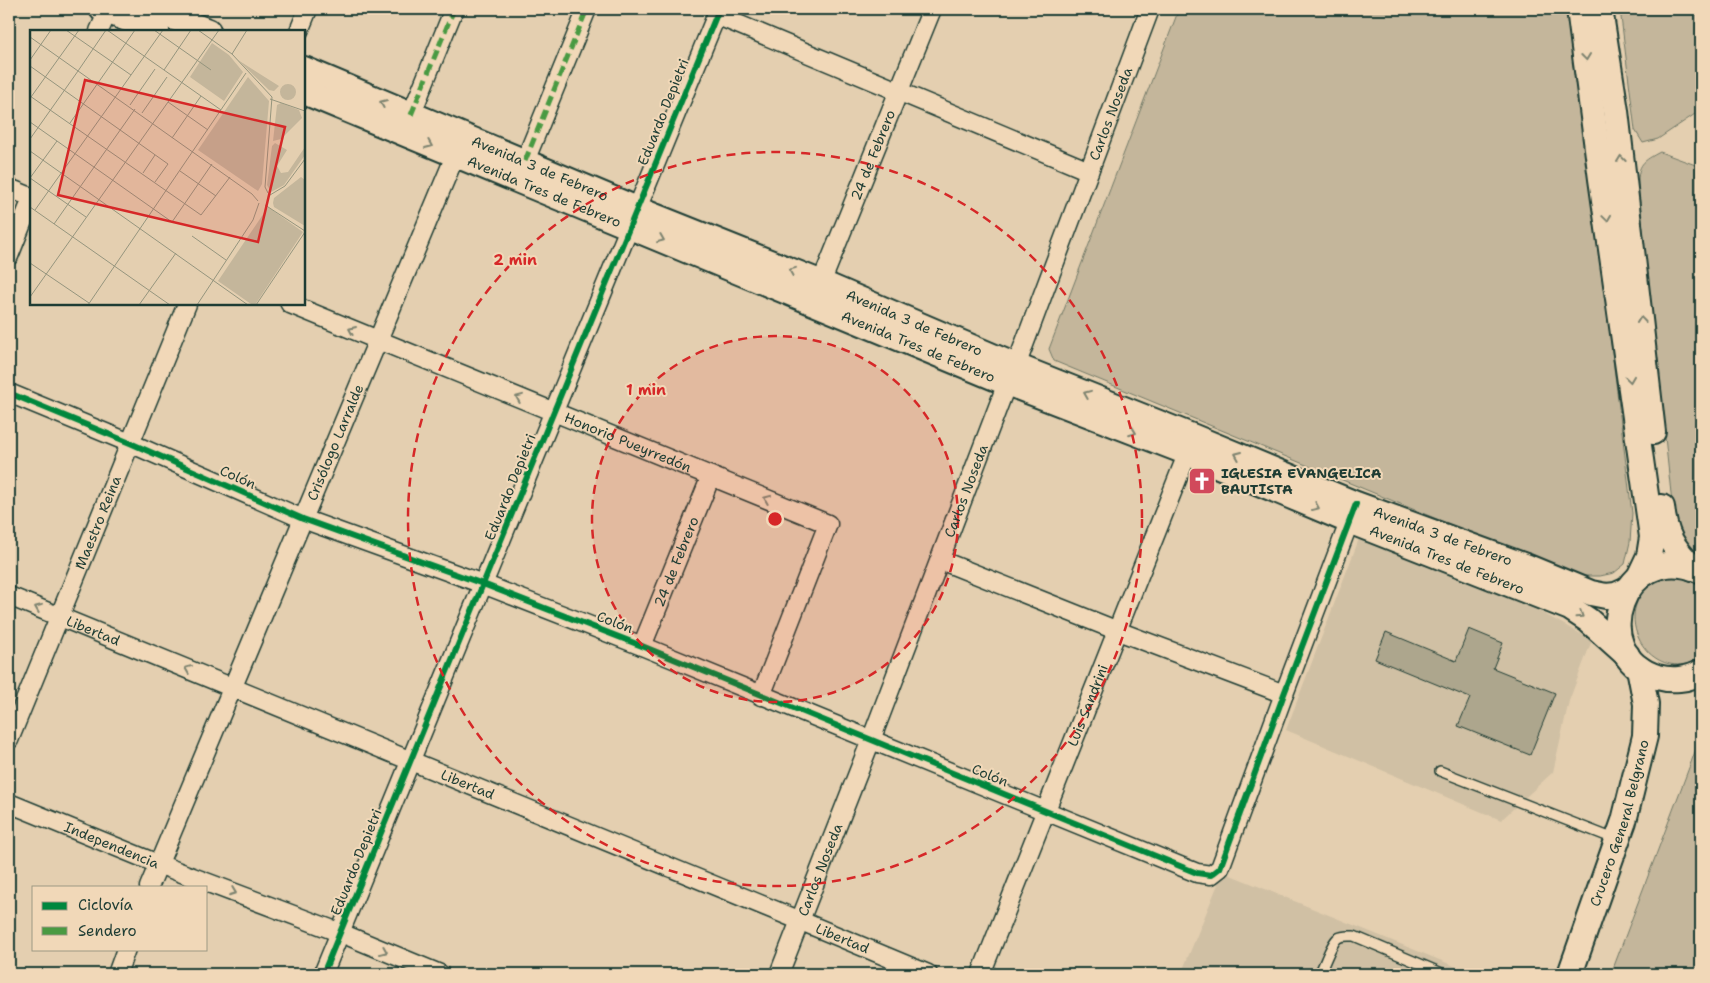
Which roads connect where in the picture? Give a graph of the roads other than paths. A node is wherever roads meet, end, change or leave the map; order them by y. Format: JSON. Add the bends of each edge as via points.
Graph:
{"nodes":[{"id":1,"x":152,"y":9,"type":"edge"},
{"id":2,"x":308,"y":9,"type":"edge"},
{"id":3,"x":454,"y":9,"type":"edge"},
{"id":4,"x":587,"y":9,"type":"edge"},
{"id":5,"x":932,"y":9,"type":"edge"},
{"id":6,"x":1150,"y":9,"type":"edge"},
{"id":7,"x":1579,"y":9,"type":"edge"},
{"id":8,"x":1600,"y":9,"type":"edge"},
{"id":9,"x":717,"y":12,"type":"edge"},
{"id":10,"x":104,"y":15,"type":"edge"},
{"id":11,"x":154,"y":30,"type":"edge"},
{"id":12,"x":205,"y":30,"type":"edge"},
{"id":13,"x":299,"y":30,"type":"edge"},
{"id":14,"x":305,"y":70,"type":"edge"},
{"id":15,"x":899,"y":91,"type":"junction"},
{"id":16,"x":305,"y":92,"type":"edge"},
{"id":17,"x":411,"y":115,"type":"junction"},
{"id":18,"x":459,"y":146,"type":"junction"},
{"id":19,"x":525,"y":161,"type":"junction"},
{"id":20,"x":1090,"y":170,"type":"junction"},
{"id":21,"x":9,"y":188,"type":"edge"},
{"id":22,"x":30,"y":197,"type":"edge"},
{"id":23,"x":30,"y":204,"type":"edge"},
{"id":24,"x":633,"y":217,"type":"junction"},
{"id":25,"x":9,"y":256,"type":"edge"},
{"id":26,"x":818,"y":292,"type":"junction"},
{"id":27,"x":187,"y":305,"type":"edge"},
{"id":28,"x":292,"y":305,"type":"edge"},
{"id":29,"x":378,"y":341,"type":"junction"},
{"id":30,"x":1011,"y":374,"type":"junction"},
{"id":31,"x":9,"y":393,"type":"edge"},
{"id":32,"x":554,"y":412,"type":"junction"},
{"id":33,"x":130,"y":443,"type":"junction"},
{"id":34,"x":1191,"y":445,"type":"junction"},
{"id":35,"x":711,"y":476,"type":"junction"},
{"id":36,"x":1353,"y":513,"type":"junction"},
{"id":37,"x":303,"y":519,"type":"junction"},
{"id":38,"x":940,"y":560,"type":"junction"},
{"id":39,"x":1697,"y":570,"type":"edge"},
{"id":40,"x":1633,"y":583,"type":"junction"},
{"id":41,"x":483,"y":584,"type":"junction"},
{"id":42,"x":9,"y":596,"type":"edge"},
{"id":43,"x":58,"y":616,"type":"junction"},
{"id":44,"x":1118,"y":632,"type":"junction"},
{"id":45,"x":642,"y":646,"type":"junction"},
{"id":46,"x":1633,"y":661,"type":"junction"},
{"id":47,"x":1694,"y":676,"type":"edge"},
{"id":48,"x":233,"y":688,"type":"junction"},
{"id":49,"x":1284,"y":694,"type":"junction"},
{"id":50,"x":761,"y":696,"type":"junction"},
{"id":51,"x":1645,"y":736,"type":"junction"},
{"id":52,"x":9,"y":740,"type":"edge"},
{"id":53,"x":871,"y":740,"type":"junction"},
{"id":54,"x":411,"y":761,"type":"junction"},
{"id":55,"x":1440,"y":770,"type":"dead end"},
{"id":56,"x":9,"y":803,"type":"edge"},
{"id":57,"x":1046,"y":812,"type":"junction"},
{"id":58,"x":1617,"y":840,"type":"junction"},
{"id":59,"x":158,"y":864,"type":"junction"},
{"id":60,"x":149,"y":886,"type":"edge"},
{"id":61,"x":801,"y":921,"type":"junction"},
{"id":62,"x":340,"y":933,"type":"junction"},
{"id":63,"x":126,"y":950,"type":"edge"},
{"id":64,"x":117,"y":974,"type":"edge"},
{"id":65,"x":324,"y":974,"type":"edge"},
{"id":66,"x":440,"y":974,"type":"edge"},
{"id":67,"x":779,"y":974,"type":"edge"},
{"id":68,"x":928,"y":974,"type":"edge"},
{"id":69,"x":981,"y":974,"type":"edge"},
{"id":70,"x":1320,"y":974,"type":"edge"},
{"id":71,"x":1444,"y":974,"type":"edge"},
{"id":72,"x":1570,"y":974,"type":"edge"}],
"edges":[{"from":1,"to":12,"type":"main road"},
{"from":2,"to":13,"type":"street"},
{"from":3,"to":17,"type":"street"},
{"from":4,"to":19,"type":"street"},
{"from":5,"to":15,"type":"street","name":"24 de Febrero"},
{"from":6,"to":20,"type":"street","name":"Carlos Noseda"},
{"from":7,"to":40,"type":"main road","name":"Crucero General Belgrano","one_way":true,"via":[[1652,537],[1649,556]]},
{"from":39,"to":8,"type":"main road","one_way":true,"via":[[1679,554],[1664,525],[1616,111]]},
{"from":9,"to":15,"type":"street"},
{"from":9,"to":24,"type":"street","name":"Eduardo Depietri"},
{"from":10,"to":11,"type":"main road"},
{"from":17,"to":14,"type":"main road","name":"Avenida 3 de Febrero","one_way":true},
{"from":15,"to":20,"type":"street"},
{"from":15,"to":26,"type":"street","name":"24 de Febrero"},
{"from":16,"to":18,"type":"main road","name":"Avenida Tres de Febrero","one_way":true},
{"from":17,"to":18,"type":"main road","name":"Avenida 3 de Febrero"},
{"from":18,"to":19,"type":"main road","name":"Avenida 3 de Febrero"},
{"from":18,"to":24,"type":"main road","name":"Avenida Tres de Febrero"},
{"from":18,"to":29,"type":"street","name":"Crisólogo Larralde"},
{"from":19,"to":24,"type":"main road","name":"Avenida 3 de Febrero"},
{"from":20,"to":30,"type":"street","name":"Carlos Noseda"},
{"from":21,"to":22,"type":"street"},
{"from":23,"to":25,"type":"street"},
{"from":24,"to":26,"type":"main road","name":"Avenida Tres de Febrero"},
{"from":24,"to":32,"type":"street","name":"Eduardo Depietri"},
{"from":26,"to":30,"type":"main road","name":"Avenida Tres de Febrero"},
{"from":27,"to":33,"type":"street","name":"Maestro Reina"},
{"from":29,"to":28,"type":"street","name":"Honorio Pueyrredón","one_way":true},
{"from":32,"to":29,"type":"street","name":"Honorio Pueyrredón","one_way":true},
{"from":29,"to":37,"type":"street","name":"Crisólogo Larralde"},
{"from":30,"to":34,"type":"main road","name":"Avenida Tres de Febrero"},
{"from":30,"to":38,"type":"street","name":"Carlos Noseda"},
{"from":31,"to":33,"type":"street","name":"Colón"},
{"from":32,"to":35,"type":"street","name":"Honorio Pueyrredón"},
{"from":32,"to":41,"type":"street","name":"Eduardo Depietri"},
{"from":33,"to":37,"type":"street","name":"Colón"},
{"from":33,"to":43,"type":"street","name":"Maestro Reina"},
{"from":34,"to":36,"type":"main road","name":"Avenida Tres de Febrero"},
{"from":34,"to":44,"type":"street","name":"Luis Sandrini"},
{"from":35,"to":45,"type":"street","name":"24 de Febrero"},
{"from":50,"to":35,"type":"street","name":"Honorio Pueyrredón","one_way":true,"via":[[828,524]]},
{"from":36,"to":40,"type":"main road","name":"Avenida 3 de Febrero","via":[[1528,567],[1591,593],[1616,595]]},
{"from":36,"to":46,"type":"main road","name":"Avenida Tres de Febrero","one_way":true,"via":[[1570,608]]},
{"from":36,"to":49,"type":"street"},
{"from":37,"to":41,"type":"street","name":"Colón"},
{"from":37,"to":48,"type":"street","name":"Crisólogo Larralde"},
{"from":38,"to":44,"type":"street"},
{"from":38,"to":53,"type":"street","name":"Carlos Noseda"},
{"from":39,"to":40,"type":"main road","name":"Avenida 3 de Febrero","via":[[1675,565],[1656,568]]},
{"from":40,"to":46,"type":"main road","name":"Crucero General Belgrano","via":[[1620,605],[1617,622],[1620,639]]},
{"from":41,"to":45,"type":"street","name":"Colón"},
{"from":41,"to":54,"type":"street","name":"Eduardo Depietri"},
{"from":43,"to":42,"type":"street","name":"Libertad","one_way":true},
{"from":48,"to":43,"type":"street","name":"Libertad","one_way":true},
{"from":43,"to":52,"type":"street","name":"Maestro Reina"},
{"from":44,"to":49,"type":"street"},
{"from":44,"to":57,"type":"street","name":"Luis Sandrini"},
{"from":45,"to":50,"type":"street","name":"Colón"},
{"from":46,"to":47,"type":"main road","name":"Avenida Tres de Febrero","via":[[1651,675],[1664,679]]},
{"from":46,"to":51,"type":"main road","name":"Crucero General Belgrano","via":[[1646,704]]},
{"from":47,"to":51,"type":"main road","via":[[1666,691]]},
{"from":48,"to":54,"type":"street","name":"Libertad"},
{"from":48,"to":59,"type":"street","name":"Crisólogo Larralde"},
{"from":49,"to":57,"type":"street","name":"Colón","via":[[1220,868],[1211,875],[1197,873]]},
{"from":50,"to":53,"type":"street","name":"Colón"},
{"from":51,"to":58,"type":"main road","name":"Crucero General Belgrano"},
{"from":53,"to":57,"type":"street","name":"Colón"},
{"from":53,"to":61,"type":"street","name":"Carlos Noseda"},
{"from":54,"to":61,"type":"street","name":"Libertad"},
{"from":54,"to":62,"type":"street","name":"Eduardo Depietri"},
{"from":55,"to":58,"type":"lane"},
{"from":56,"to":59,"type":"street","name":"Independencia"},
{"from":57,"to":69,"type":"street","name":"Luis Sandrini"},
{"from":58,"to":72,"type":"main road","name":"Crucero General Belgrano"},
{"from":59,"to":60,"type":"street","name":"Crisólogo Larralde"},
{"from":59,"to":62,"type":"street","name":"Independencia","one_way":true},
{"from":61,"to":67,"type":"street","name":"Carlos Noseda"},
{"from":61,"to":68,"type":"street","name":"Libertad"},
{"from":62,"to":65,"type":"street","name":"Eduardo Depietri"},
{"from":62,"to":66,"type":"street","name":"Independencia","one_way":true},
{"from":63,"to":64,"type":"street"},
{"from":70,"to":71,"type":"lane","via":[[1339,937],[1354,936]]}]}
